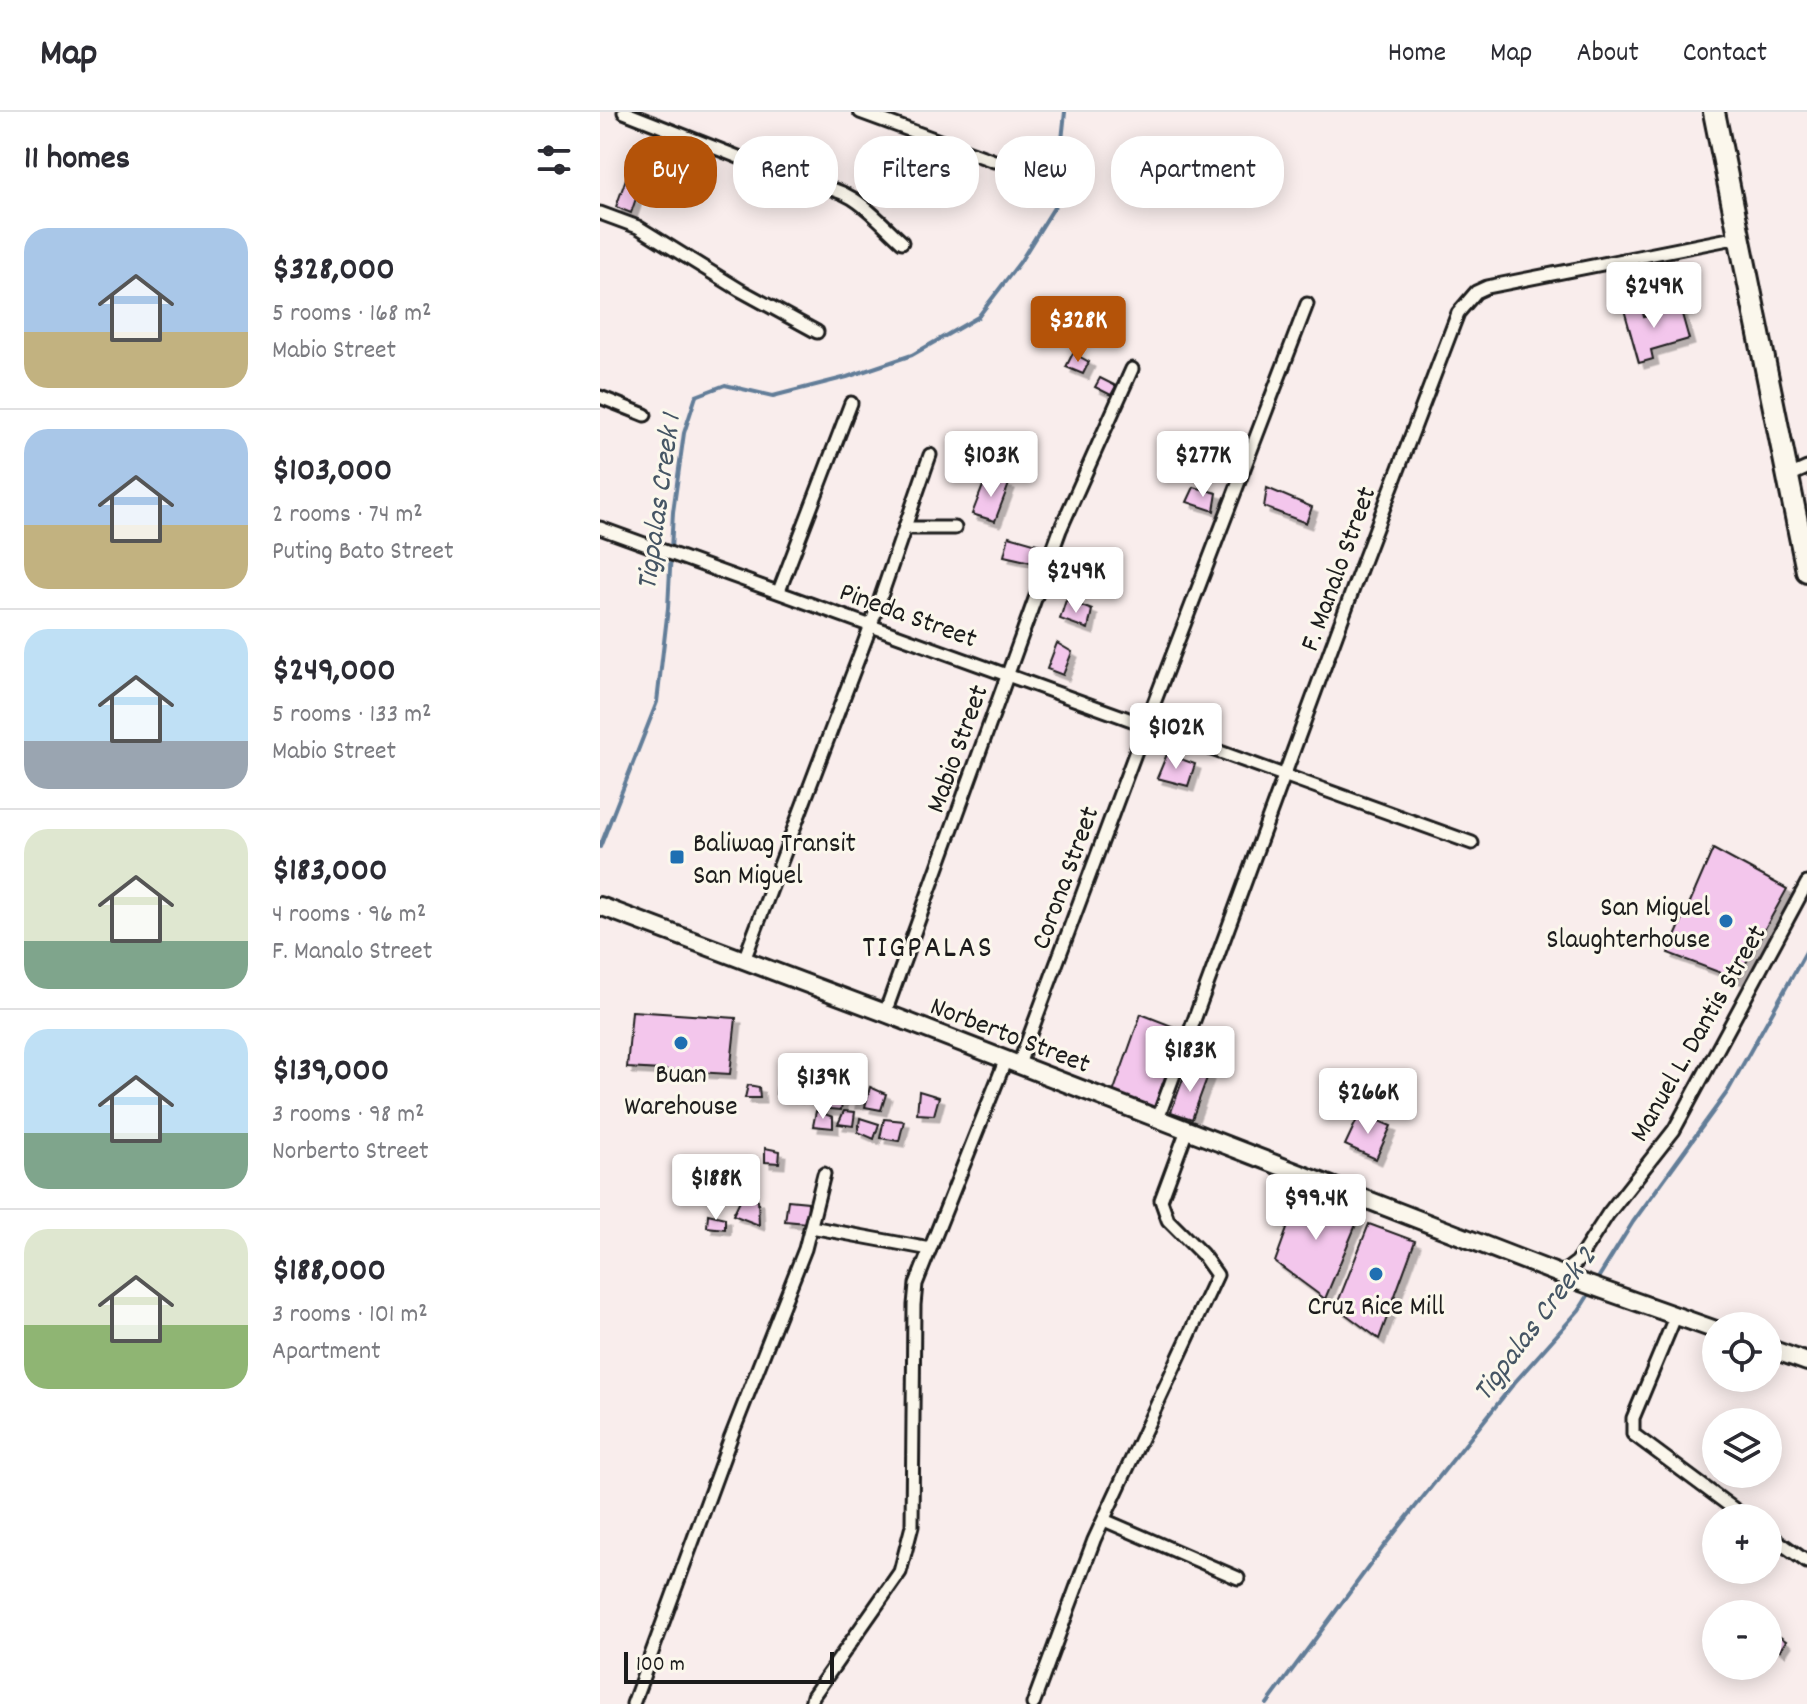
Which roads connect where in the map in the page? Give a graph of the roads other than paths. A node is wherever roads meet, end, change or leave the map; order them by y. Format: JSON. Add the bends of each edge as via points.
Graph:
{"nodes":[{"id":1,"x":624,"y":112,"type":"edge"},
{"id":2,"x":860,"y":112,"type":"edge"},
{"id":3,"x":1714,"y":112,"type":"edge"},
{"id":4,"x":994,"y":161,"type":"dead end"},
{"id":5,"x":600,"y":213,"type":"edge"},
{"id":6,"x":1739,"y":237,"type":"junction"},
{"id":7,"x":902,"y":242,"type":"dead end"},
{"id":8,"x":1307,"y":304,"type":"dead end"},
{"id":9,"x":817,"y":332,"type":"dead end"},
{"id":10,"x":1132,"y":369,"type":"dead end"},
{"id":11,"x":600,"y":397,"type":"edge"},
{"id":12,"x":851,"y":403,"type":"dead end"},
{"id":13,"x":645,"y":415,"type":"dead end"},
{"id":14,"x":930,"y":455,"type":"dead end"},
{"id":15,"x":1798,"y":472,"type":"edge"},
{"id":16,"x":600,"y":528,"type":"edge"},
{"id":17,"x":905,"y":528,"type":"junction"},
{"id":18,"x":955,"y":528,"type":"dead end"},
{"id":19,"x":1807,"y":571,"type":"edge"},
{"id":20,"x":779,"y":591,"type":"junction"},
{"id":21,"x":871,"y":625,"type":"junction"},
{"id":22,"x":1007,"y":675,"type":"junction"},
{"id":23,"x":1146,"y":724,"type":"junction"},
{"id":24,"x":1286,"y":775,"type":"junction"},
{"id":25,"x":1472,"y":843,"type":"dead end"},
{"id":26,"x":1807,"y":883,"type":"edge"},
{"id":27,"x":600,"y":906,"type":"edge"},
{"id":28,"x":744,"y":960,"type":"junction"},
{"id":29,"x":885,"y":1013,"type":"junction"},
{"id":30,"x":1012,"y":1062,"type":"junction"},
{"id":31,"x":1158,"y":1118,"type":"junction"},
{"id":32,"x":1187,"y":1130,"type":"junction"},
{"id":33,"x":824,"y":1174,"type":"dead end"},
{"id":34,"x":811,"y":1227,"type":"junction"},
{"id":35,"x":930,"y":1249,"type":"junction"},
{"id":36,"x":1566,"y":1277,"type":"junction"},
{"id":37,"x":1676,"y":1315,"type":"junction"},
{"id":38,"x":1702,"y":1325,"type":"edge"},
{"id":39,"x":1782,"y":1353,"type":"edge"},
{"id":40,"x":1807,"y":1362,"type":"edge"},
{"id":41,"x":1727,"y":1504,"type":"edge"},
{"id":42,"x":1104,"y":1520,"type":"junction"},
{"id":43,"x":1782,"y":1544,"type":"edge"},
{"id":44,"x":1807,"y":1562,"type":"edge"},
{"id":45,"x":1238,"y":1578,"type":"dead end"},
{"id":46,"x":633,"y":1704,"type":"edge"},
{"id":47,"x":811,"y":1704,"type":"edge"},
{"id":48,"x":1033,"y":1704,"type":"edge"}],
"edges":[{"from":1,"to":7,"type":"street","via":[[807,184],[846,192]]},
{"from":2,"to":4,"type":"street"},
{"from":3,"to":6,"type":"highway"},
{"from":5,"to":9,"type":"street","via":[[638,227]]},
{"from":6,"to":15,"type":"highway"},
{"from":6,"to":24,"type":"street","name":"F. Manalo Street","via":[[1487,287],[1466,302]]},
{"from":8,"to":23,"type":"street","name":"Corona Street"},
{"from":10,"to":22,"type":"street","name":"Mabio Street","via":[[1060,530]]},
{"from":11,"to":13,"type":"street"},
{"from":12,"to":20,"type":"street"},
{"from":14,"to":17,"type":"street"},
{"from":15,"to":19,"type":"highway"},
{"from":16,"to":20,"type":"street","name":"Pineda Street"},
{"from":17,"to":18,"type":"street"},
{"from":17,"to":21,"type":"street"},
{"from":20,"to":21,"type":"street","name":"Pineda Street"},
{"from":21,"to":22,"type":"street","name":"Pineda Street"},
{"from":21,"to":28,"type":"street"},
{"from":22,"to":23,"type":"street","name":"Pineda Street"},
{"from":22,"to":29,"type":"street","name":"Mabio Street"},
{"from":23,"to":24,"type":"street","name":"Pineda Street"},
{"from":23,"to":30,"type":"street","name":"Corona Street"},
{"from":24,"to":25,"type":"street","name":"Pineda Street"},
{"from":24,"to":31,"type":"street","name":"F. Manalo Street"},
{"from":26,"to":36,"type":"street","name":"Manuel L. Dantis Street","via":[[1674,1130]]},
{"from":27,"to":28,"type":"main road","name":"Norberto Street"},
{"from":28,"to":29,"type":"main road","name":"Norberto Street"},
{"from":29,"to":30,"type":"main road","name":"Norberto Street"},
{"from":30,"to":31,"type":"main road","name":"Norberto Street"},
{"from":30,"to":35,"type":"street","name":"Corona Street"},
{"from":31,"to":32,"type":"main road","name":"Norberto Street"},
{"from":32,"to":36,"type":"main road","name":"Norberto Street"},
{"from":32,"to":42,"type":"street","via":[[1161,1200],[1168,1220],[1217,1275]]},
{"from":33,"to":34,"type":"street"},
{"from":34,"to":35,"type":"street"},
{"from":34,"to":46,"type":"street"},
{"from":35,"to":47,"type":"street","name":"Corona Street","via":[[914,1305],[912,1526],[904,1557],[900,1572]]},
{"from":36,"to":37,"type":"main road","name":"Norberto Street"},
{"from":37,"to":38,"type":"main road","name":"Norberto Street"},
{"from":37,"to":41,"type":"street","via":[[1633,1418],[1633,1434]]},
{"from":39,"to":40,"type":"main road"},
{"from":42,"to":45,"type":"street"},
{"from":42,"to":48,"type":"street"},
{"from":43,"to":44,"type":"street"}]}
